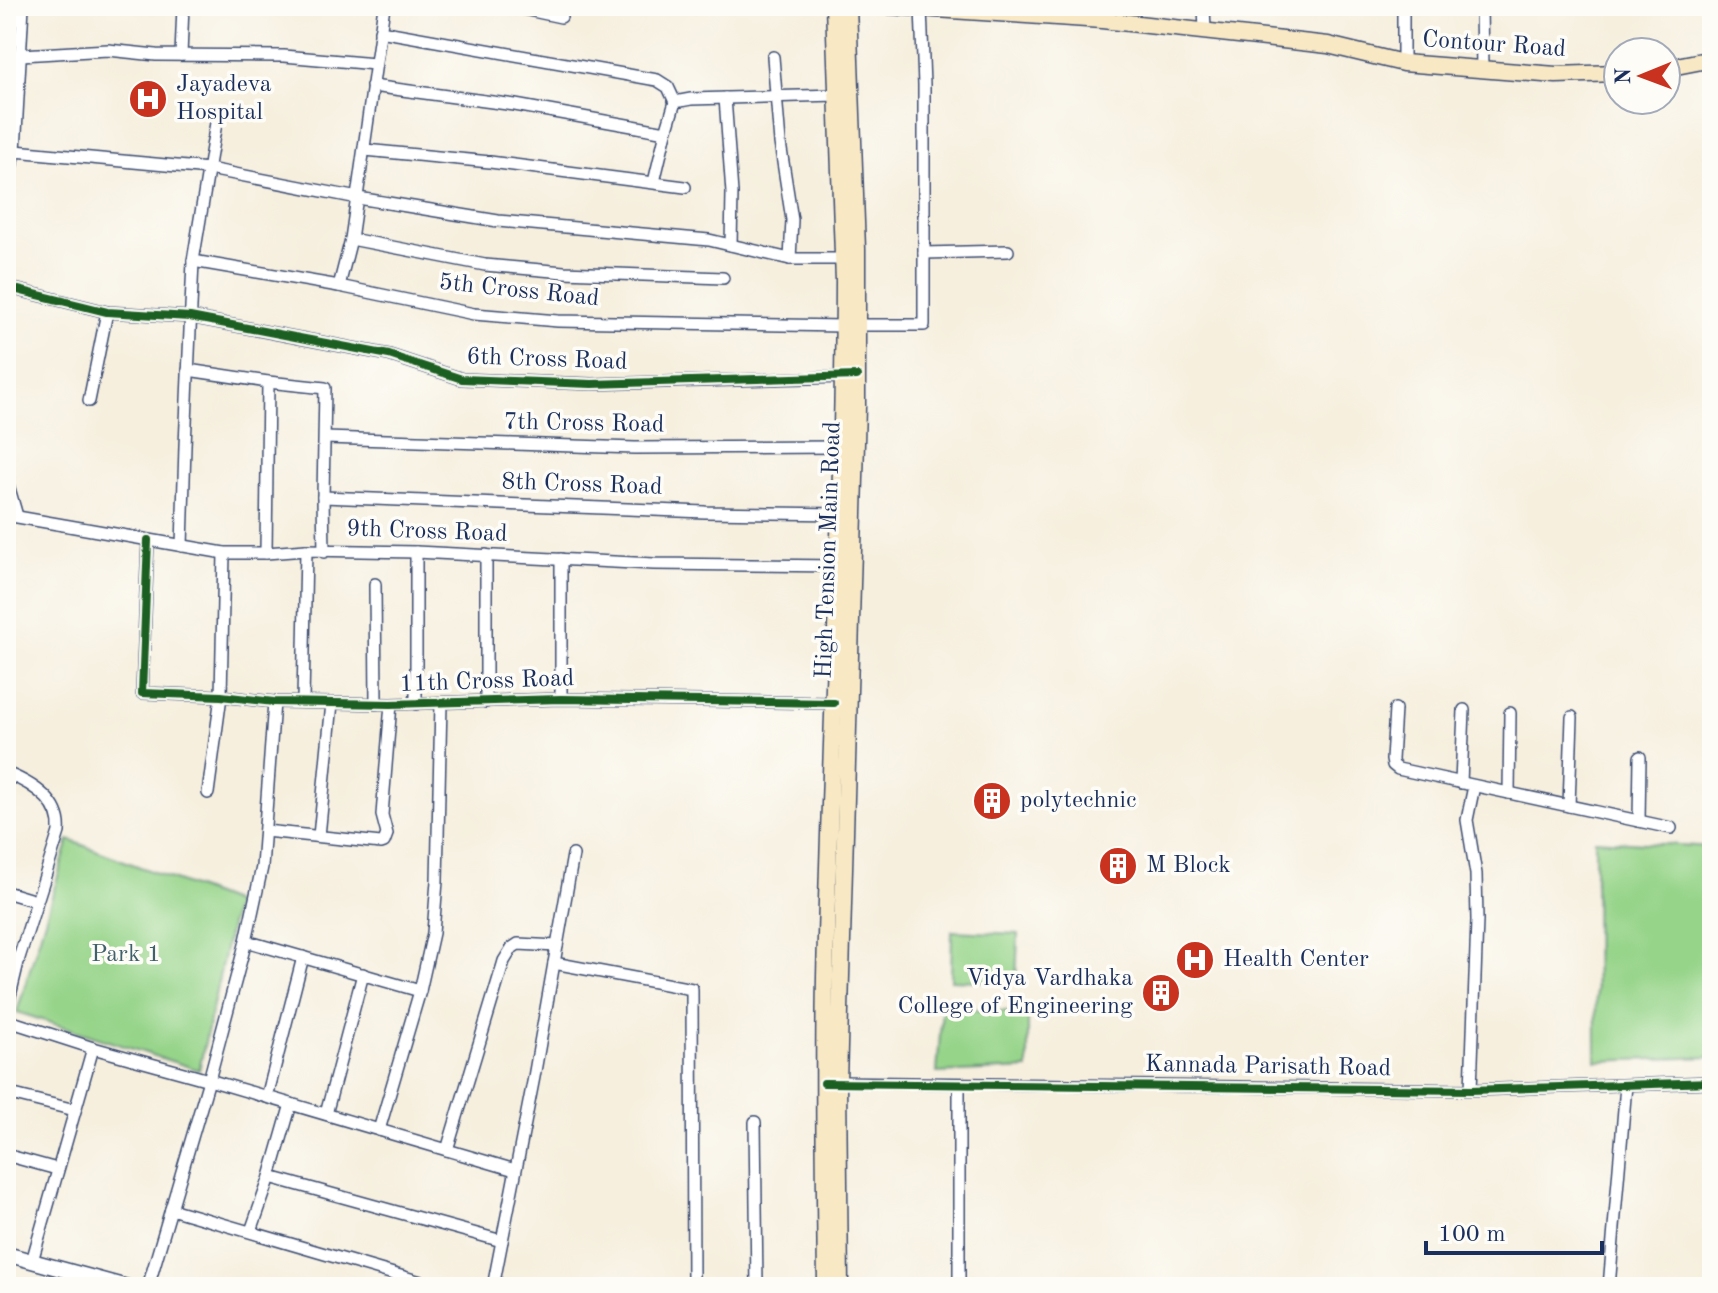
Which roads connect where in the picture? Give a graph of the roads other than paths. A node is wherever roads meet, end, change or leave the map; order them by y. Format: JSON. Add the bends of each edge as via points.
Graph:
{"nodes":[{"id":1,"x":23,"y":6,"type":"edge"},
{"id":2,"x":183,"y":6,"type":"edge"},
{"id":3,"x":384,"y":6,"type":"edge"},
{"id":4,"x":509,"y":6,"type":"edge"},
{"id":5,"x":834,"y":6,"type":"edge"},
{"id":6,"x":848,"y":6,"type":"edge"},
{"id":7,"x":890,"y":6,"type":"edge"},
{"id":8,"x":1204,"y":6,"type":"edge"},
{"id":9,"x":1403,"y":6,"type":"edge"},
{"id":10,"x":1481,"y":6,"type":"edge"},
{"id":11,"x":921,"y":8,"type":"edge"},
{"id":12,"x":978,"y":9,"type":"edge"},
{"id":13,"x":1055,"y":11,"type":"edge"},
{"id":14,"x":1117,"y":14,"type":"edge"},
{"id":15,"x":561,"y":17,"type":"dead end"},
{"id":16,"x":380,"y":31,"type":"junction"},
{"id":17,"x":1205,"y":31,"type":"junction"},
{"id":18,"x":21,"y":55,"type":"junction"},
{"id":19,"x":181,"y":55,"type":"junction"},
{"id":20,"x":773,"y":57,"type":"dead end"},
{"id":21,"x":1712,"y":59,"type":"edge"},
{"id":22,"x":1403,"y":63,"type":"junction"},
{"id":23,"x":375,"y":64,"type":"junction"},
{"id":24,"x":1682,"y":65,"type":"edge"},
{"id":25,"x":1482,"y":69,"type":"junction"},
{"id":26,"x":1602,"y":74,"type":"edge"},
{"id":27,"x":372,"y":86,"type":"junction"},
{"id":28,"x":838,"y":95,"type":"junction"},
{"id":29,"x":776,"y":96,"type":"junction"},
{"id":30,"x":725,"y":98,"type":"junction"},
{"id":31,"x":675,"y":102,"type":"junction"},
{"id":32,"x":216,"y":123,"type":"dead end"},
{"id":33,"x":666,"y":132,"type":"junction"},
{"id":34,"x":365,"y":150,"type":"junction"},
{"id":35,"x":12,"y":152,"type":"edge"},
{"id":36,"x":209,"y":169,"type":"junction"},
{"id":37,"x":654,"y":182,"type":"junction"},
{"id":38,"x":685,"y":187,"type":"dead end"},
{"id":39,"x":358,"y":198,"type":"junction"},
{"id":40,"x":6,"y":200,"type":"edge"},
{"id":41,"x":351,"y":239,"type":"junction"},
{"id":42,"x":731,"y":245,"type":"junction"},
{"id":43,"x":1008,"y":251,"type":"dead end"},
{"id":44,"x":924,"y":253,"type":"junction"},
{"id":45,"x":790,"y":259,"type":"junction"},
{"id":46,"x":850,"y":259,"type":"junction"},
{"id":47,"x":193,"y":261,"type":"junction"},
{"id":48,"x":723,"y":278,"type":"dead end"},
{"id":49,"x":339,"y":286,"type":"junction"},
{"id":50,"x":6,"y":287,"type":"edge"},
{"id":51,"x":107,"y":312,"type":"junction"},
{"id":52,"x":190,"y":317,"type":"junction"},
{"id":53,"x":850,"y":326,"type":"junction"},
{"id":54,"x":188,"y":370,"type":"junction"},
{"id":55,"x":850,"y":377,"type":"junction"},
{"id":56,"x":268,"y":382,"type":"junction"},
{"id":57,"x":89,"y":401,"type":"dead end"},
{"id":58,"x":325,"y":438,"type":"junction"},
{"id":59,"x":842,"y":447,"type":"junction"},
{"id":60,"x":6,"y":478,"type":"edge"},
{"id":61,"x":323,"y":497,"type":"junction"},
{"id":62,"x":840,"y":514,"type":"junction"},
{"id":63,"x":11,"y":516,"type":"edge"},
{"id":64,"x":148,"y":540,"type":"junction"},
{"id":65,"x":182,"y":546,"type":"junction"},
{"id":66,"x":306,"y":550,"type":"junction"},
{"id":67,"x":324,"y":552,"type":"junction"},
{"id":68,"x":416,"y":552,"type":"junction"},
{"id":69,"x":224,"y":553,"type":"junction"},
{"id":70,"x":266,"y":553,"type":"junction"},
{"id":71,"x":486,"y":555,"type":"junction"},
{"id":72,"x":561,"y":559,"type":"junction"},
{"id":73,"x":838,"y":566,"type":"junction"},
{"id":74,"x":375,"y":584,"type":"dead end"},
{"id":75,"x":221,"y":696,"type":"junction"},
{"id":76,"x":561,"y":699,"type":"junction"},
{"id":77,"x":303,"y":701,"type":"junction"},
{"id":78,"x":274,"y":702,"type":"junction"},
{"id":79,"x":486,"y":702,"type":"junction"},
{"id":80,"x":332,"y":703,"type":"junction"},
{"id":81,"x":441,"y":703,"type":"junction"},
{"id":82,"x":834,"y":703,"type":"junction"},
{"id":83,"x":376,"y":704,"type":"junction"},
{"id":84,"x":391,"y":704,"type":"junction"},
{"id":85,"x":416,"y":704,"type":"junction"},
{"id":86,"x":1395,"y":709,"type":"dead end"},
{"id":87,"x":1464,"y":710,"type":"dead end"},
{"id":88,"x":1510,"y":713,"type":"dead end"},
{"id":89,"x":1572,"y":717,"type":"dead end"},
{"id":90,"x":1640,"y":757,"type":"dead end"},
{"id":91,"x":6,"y":773,"type":"edge"},
{"id":92,"x":1461,"y":783,"type":"junction"},
{"id":93,"x":1474,"y":786,"type":"junction"},
{"id":94,"x":208,"y":793,"type":"dead end"},
{"id":95,"x":1509,"y":793,"type":"junction"},
{"id":96,"x":1569,"y":806,"type":"junction"},
{"id":97,"x":1639,"y":821,"type":"junction"},
{"id":98,"x":1671,"y":828,"type":"dead end"},
{"id":99,"x":265,"y":831,"type":"junction"},
{"id":100,"x":319,"y":836,"type":"junction"},
{"id":101,"x":573,"y":855,"type":"dead end"},
{"id":102,"x":6,"y":892,"type":"edge"},
{"id":103,"x":36,"y":901,"type":"junction"},
{"id":104,"x":246,"y":941,"type":"junction"},
{"id":105,"x":557,"y":946,"type":"junction"},
{"id":106,"x":6,"y":954,"type":"edge"},
{"id":107,"x":303,"y":957,"type":"junction"},
{"id":108,"x":19,"y":958,"type":"junction"},
{"id":109,"x":554,"y":963,"type":"junction"},
{"id":110,"x":363,"y":974,"type":"junction"},
{"id":111,"x":420,"y":991,"type":"junction"},
{"id":112,"x":6,"y":1012,"type":"edge"},
{"id":113,"x":6,"y":1020,"type":"edge"},
{"id":114,"x":93,"y":1048,"type":"junction"},
{"id":115,"x":209,"y":1080,"type":"junction"},
{"id":116,"x":831,"y":1082,"type":"junction"},
{"id":117,"x":1712,"y":1082,"type":"edge"},
{"id":118,"x":959,"y":1084,"type":"junction"},
{"id":119,"x":1626,"y":1085,"type":"junction"},
{"id":120,"x":1471,"y":1090,"type":"junction"},
{"id":121,"x":6,"y":1093,"type":"edge"},
{"id":122,"x":267,"y":1097,"type":"junction"},
{"id":123,"x":291,"y":1104,"type":"junction"},
{"id":124,"x":75,"y":1110,"type":"junction"},
{"id":125,"x":326,"y":1114,"type":"junction"},
{"id":126,"x":755,"y":1122,"type":"dead end"},
{"id":127,"x":379,"y":1130,"type":"junction"},
{"id":128,"x":447,"y":1150,"type":"junction"},
{"id":129,"x":6,"y":1155,"type":"edge"},
{"id":130,"x":57,"y":1169,"type":"junction"},
{"id":131,"x":515,"y":1170,"type":"junction"},
{"id":132,"x":270,"y":1177,"type":"junction"},
{"id":133,"x":171,"y":1209,"type":"junction"},
{"id":134,"x":251,"y":1231,"type":"junction"},
{"id":135,"x":502,"y":1241,"type":"junction"},
{"id":136,"x":6,"y":1254,"type":"edge"},
{"id":137,"x":32,"y":1261,"type":"junction"},
{"id":138,"x":127,"y":1287,"type":"edge"},
{"id":139,"x":148,"y":1287,"type":"edge"},
{"id":140,"x":438,"y":1287,"type":"edge"},
{"id":141,"x":493,"y":1287,"type":"edge"},
{"id":142,"x":693,"y":1287,"type":"edge"},
{"id":143,"x":757,"y":1287,"type":"edge"},
{"id":144,"x":826,"y":1287,"type":"edge"},
{"id":145,"x":840,"y":1287,"type":"edge"},
{"id":146,"x":959,"y":1287,"type":"edge"},
{"id":147,"x":1609,"y":1287,"type":"edge"}],
"edges":[{"from":1,"to":18,"type":"street"},
{"from":2,"to":19,"type":"street"},
{"from":3,"to":16,"type":"street"},
{"from":4,"to":15,"type":"street"},
{"from":5,"to":28,"type":"main road"},
{"from":6,"to":46,"type":"main road","name":"High Tension Main Road"},
{"from":7,"to":11,"type":"main road","name":"Contour Road"},
{"from":8,"to":17,"type":"street"},
{"from":9,"to":22,"type":"street"},
{"from":10,"to":25,"type":"street"},
{"from":11,"to":12,"type":"main road","name":"Contour Road"},
{"from":11,"to":44,"type":"street"},
{"from":12,"to":13,"type":"main road","name":"Contour Road"},
{"from":13,"to":14,"type":"main road","name":"Contour Road"},
{"from":14,"to":17,"type":"main road","name":"Contour Road"},
{"from":16,"to":23,"type":"street"},
{"from":16,"to":31,"type":"street","via":[[657,80],[668,87]]},
{"from":17,"to":22,"type":"main road","name":"Contour Road","via":[[1328,45]]},
{"from":18,"to":19,"type":"street","via":[[108,50]]},
{"from":18,"to":35,"type":"street"},
{"from":19,"to":23,"type":"street"},
{"from":20,"to":29,"type":"street"},
{"from":21,"to":24,"type":"main road"},
{"from":22,"to":25,"type":"main road","name":"Contour Road"},
{"from":23,"to":27,"type":"street"},
{"from":25,"to":26,"type":"main road","name":"Contour Road"},
{"from":27,"to":33,"type":"street"},
{"from":27,"to":34,"type":"street"},
{"from":28,"to":29,"type":"street"},
{"from":28,"to":46,"type":"main road"},
{"from":29,"to":30,"type":"street"},
{"from":29,"to":45,"type":"street","via":[[792,220]]},
{"from":30,"to":31,"type":"street"},
{"from":30,"to":42,"type":"street"},
{"from":31,"to":33,"type":"street"},
{"from":32,"to":36,"type":"street"},
{"from":33,"to":37,"type":"street"},
{"from":34,"to":37,"type":"street"},
{"from":34,"to":39,"type":"street"},
{"from":35,"to":36,"type":"street"},
{"from":35,"to":40,"type":"street"},
{"from":36,"to":39,"type":"street"},
{"from":36,"to":47,"type":"street"},
{"from":37,"to":38,"type":"street"},
{"from":39,"to":41,"type":"street"},
{"from":39,"to":42,"type":"street","via":[[498,221]]},
{"from":41,"to":48,"type":"street","via":[[485,265]]},
{"from":41,"to":49,"type":"street"},
{"from":42,"to":45,"type":"street"},
{"from":43,"to":44,"type":"street"},
{"from":44,"to":53,"type":"street","name":"5th Cross Road","via":[[924,325]]},
{"from":45,"to":46,"type":"street"},
{"from":46,"to":53,"type":"main road","name":"High Tension Main Road"},
{"from":47,"to":49,"type":"street","name":"5th Cross Road"},
{"from":47,"to":52,"type":"street"},
{"from":49,"to":53,"type":"street","name":"5th Cross Road","via":[[474,314],[558,321]]},
{"from":50,"to":51,"type":"street","name":"6th Cross Road"},
{"from":51,"to":52,"type":"street","name":"6th Cross Road"},
{"from":51,"to":57,"type":"street"},
{"from":52,"to":54,"type":"street"},
{"from":52,"to":55,"type":"street","name":"6th Cross Road","via":[[389,355],[462,379],[592,384]]},
{"from":53,"to":55,"type":"main road","name":"High Tension Main Road"},
{"from":54,"to":56,"type":"street"},
{"from":54,"to":65,"type":"street"},
{"from":55,"to":59,"type":"main road"},
{"from":55,"to":116,"type":"main road","name":"High Tension Main Road"},
{"from":56,"to":58,"type":"street","via":[[325,388]]},
{"from":56,"to":70,"type":"street"},
{"from":58,"to":59,"type":"street","name":"7th Cross Road","via":[[635,448]]},
{"from":58,"to":61,"type":"street"},
{"from":59,"to":62,"type":"main road"},
{"from":60,"to":63,"type":"street"},
{"from":61,"to":62,"type":"street","name":"8th Cross Road"},
{"from":61,"to":67,"type":"street"},
{"from":62,"to":73,"type":"main road"},
{"from":63,"to":64,"type":"street","name":"9th Cross Road"},
{"from":64,"to":65,"type":"street","name":"9th Cross Road"},
{"from":64,"to":75,"type":"street","name":"11th Cross Road","via":[[142,693]]},
{"from":65,"to":69,"type":"street","name":"9th Cross Road"},
{"from":66,"to":67,"type":"street","name":"9th Cross Road"},
{"from":66,"to":70,"type":"street","name":"9th Cross Road"},
{"from":66,"to":77,"type":"street"},
{"from":67,"to":68,"type":"street","name":"9th Cross Road"},
{"from":68,"to":71,"type":"street","name":"9th Cross Road"},
{"from":68,"to":85,"type":"street"},
{"from":69,"to":70,"type":"street","name":"9th Cross Road"},
{"from":69,"to":75,"type":"street"},
{"from":71,"to":72,"type":"street","name":"9th Cross Road"},
{"from":71,"to":79,"type":"street"},
{"from":72,"to":73,"type":"street","name":"9th Cross Road"},
{"from":72,"to":76,"type":"street"},
{"from":73,"to":82,"type":"main road"},
{"from":74,"to":83,"type":"street"},
{"from":75,"to":78,"type":"street","name":"11th Cross Road"},
{"from":75,"to":94,"type":"street"},
{"from":76,"to":79,"type":"street","name":"11th Cross Road"},
{"from":76,"to":82,"type":"street","name":"11th Cross Road"},
{"from":77,"to":78,"type":"street","name":"11th Cross Road"},
{"from":77,"to":80,"type":"street","name":"11th Cross Road"},
{"from":78,"to":99,"type":"street"},
{"from":79,"to":81,"type":"street","name":"11th Cross Road"},
{"from":80,"to":83,"type":"street","name":"11th Cross Road"},
{"from":80,"to":100,"type":"street"},
{"from":81,"to":85,"type":"street","name":"11th Cross Road"},
{"from":81,"to":111,"type":"street","via":[[436,894]]},
{"from":82,"to":116,"type":"main road"},
{"from":83,"to":84,"type":"street","name":"11th Cross Road"},
{"from":84,"to":85,"type":"street","name":"11th Cross Road"},
{"from":84,"to":100,"type":"street","via":[[382,815],[386,840]]},
{"from":86,"to":92,"type":"street","via":[[1393,765]]},
{"from":87,"to":92,"type":"street"},
{"from":88,"to":95,"type":"street"},
{"from":89,"to":96,"type":"street"},
{"from":90,"to":97,"type":"street"},
{"from":91,"to":103,"type":"street","via":[[40,790],[60,822]]},
{"from":92,"to":93,"type":"street"},
{"from":93,"to":95,"type":"street"},
{"from":93,"to":120,"type":"street","via":[[1467,820],[1477,889]]},
{"from":95,"to":96,"type":"street"},
{"from":96,"to":97,"type":"street"},
{"from":97,"to":98,"type":"street"},
{"from":99,"to":100,"type":"street"},
{"from":99,"to":104,"type":"street"},
{"from":101,"to":105,"type":"street"},
{"from":102,"to":103,"type":"street"},
{"from":103,"to":108,"type":"street"},
{"from":104,"to":107,"type":"street"},
{"from":104,"to":115,"type":"street"},
{"from":105,"to":109,"type":"street"},
{"from":105,"to":128,"type":"street","via":[[518,944],[504,961]]},
{"from":106,"to":108,"type":"street"},
{"from":107,"to":110,"type":"street"},
{"from":107,"to":122,"type":"street"},
{"from":108,"to":112,"type":"street"},
{"from":109,"to":131,"type":"street"},
{"from":109,"to":142,"type":"street","via":[[692,989]]},
{"from":110,"to":111,"type":"street"},
{"from":110,"to":125,"type":"street"},
{"from":111,"to":127,"type":"street"},
{"from":113,"to":114,"type":"street"},
{"from":114,"to":115,"type":"street"},
{"from":114,"to":124,"type":"street"},
{"from":115,"to":122,"type":"street"},
{"from":115,"to":133,"type":"street"},
{"from":116,"to":118,"type":"street","name":"Kannada Parisath Road"},
{"from":116,"to":144,"type":"main road"},
{"from":116,"to":145,"type":"main road","name":"High Tension Main Road"},
{"from":117,"to":119,"type":"street","name":"Kannada Parisath Road"},
{"from":118,"to":120,"type":"street","name":"Kannada Parisath Road"},
{"from":118,"to":146,"type":"street"},
{"from":119,"to":120,"type":"street","name":"Kannada Parisath Road"},
{"from":119,"to":147,"type":"street"},
{"from":121,"to":124,"type":"street"},
{"from":122,"to":123,"type":"street"},
{"from":123,"to":125,"type":"street"},
{"from":123,"to":132,"type":"street"},
{"from":124,"to":130,"type":"street"},
{"from":125,"to":127,"type":"street"},
{"from":126,"to":143,"type":"street"},
{"from":127,"to":128,"type":"street"},
{"from":128,"to":131,"type":"street"},
{"from":129,"to":130,"type":"street"},
{"from":130,"to":137,"type":"street"},
{"from":131,"to":135,"type":"street"},
{"from":132,"to":134,"type":"street"},
{"from":132,"to":135,"type":"street"},
{"from":133,"to":134,"type":"street"},
{"from":133,"to":139,"type":"street"},
{"from":134,"to":140,"type":"street"},
{"from":135,"to":141,"type":"street"},
{"from":136,"to":137,"type":"street"},
{"from":137,"to":138,"type":"street"}]}
